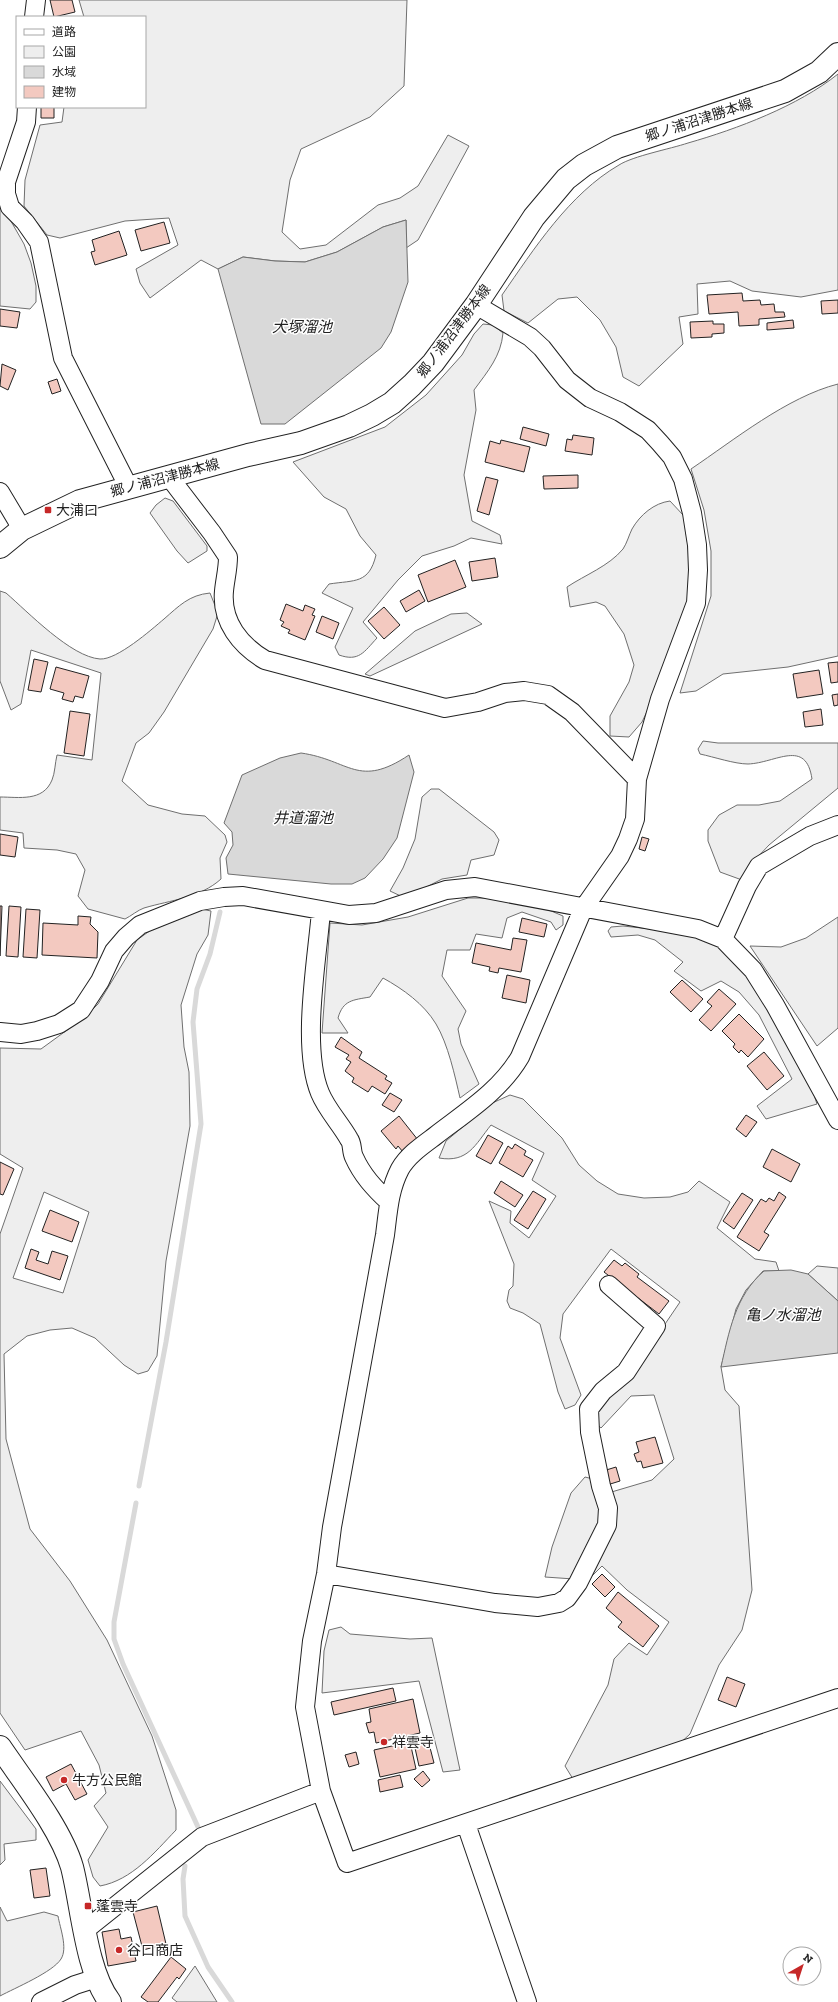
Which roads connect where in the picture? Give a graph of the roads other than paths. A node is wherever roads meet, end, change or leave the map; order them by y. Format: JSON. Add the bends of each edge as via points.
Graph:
{"nodes":[{"id":1,"x":36,"y":0,"type":"edge"},
{"id":2,"x":34,"y":16,"type":"edge"},
{"id":3,"x":838,"y":54,"type":"edge"},
{"id":4,"x":27,"y":108,"type":"edge"},
{"id":5,"x":476,"y":305,"type":"junction"},
{"id":6,"x":170,"y":478,"type":"junction"},
{"id":7,"x":129,"y":488,"type":"junction"},
{"id":8,"x":0,"y":492,"type":"edge"},
{"id":9,"x":22,"y":529,"type":"junction"},
{"id":10,"x":0,"y":546,"type":"edge"},
{"id":11,"x":637,"y":779,"type":"junction"},
{"id":12,"x":838,"y":818,"type":"edge"},
{"id":13,"x":838,"y":825,"type":"edge"},
{"id":14,"x":810,"y":836,"type":"junction"},
{"id":15,"x":583,"y":908,"type":"junction"},
{"id":16,"x":321,"y":911,"type":"junction"},
{"id":17,"x":723,"y":939,"type":"junction"},
{"id":18,"x":0,"y":1032,"type":"edge"},
{"id":19,"x":838,"y":1120,"type":"edge"},
{"id":20,"x":389,"y":1202,"type":"junction"},
{"id":21,"x":608,"y":1285,"type":"dead end"},
{"id":22,"x":326,"y":1574,"type":"junction"},
{"id":23,"x":838,"y":1698,"type":"edge"},
{"id":24,"x":3,"y":1758,"type":"edge"},
{"id":25,"x":321,"y":1791,"type":"junction"},
{"id":26,"x":466,"y":1824,"type":"junction"},
{"id":27,"x":84,"y":1931,"type":"junction"},
{"id":28,"x":97,"y":1978,"type":"junction"},
{"id":29,"x":41,"y":2002,"type":"edge"},
{"id":30,"x":109,"y":2002,"type":"edge"},
{"id":31,"x":527,"y":2002,"type":"edge"}],
"edges":[{"from":1,"to":2,"type":"street"},
{"from":3,"to":5,"type":"main road","name":"郷ノ浦沼津勝本線","via":[[819,72],[785,92],[617,147],[584,165],[566,179],[534,217]]},
{"from":4,"to":7,"type":"street","via":[[26,122],[6,182],[6,194],[10,206],[39,242],[64,358]]},
{"from":5,"to":6,"type":"main road","name":"郷ノ浦沼津勝本線","via":[[433,363],[392,403],[372,415],[301,443],[248,455]]},
{"from":5,"to":11,"type":"street","via":[[530,337],[567,380],[579,390],[648,430],[672,457],[687,492],[697,545],[696,603],[660,699]]},
{"from":6,"to":7,"type":"main road","name":"郷ノ浦沼津勝本線"},
{"from":6,"to":11,"type":"street","via":[[228,557],[223,592],[225,610],[235,634],[253,653],[265,660],[445,708],[478,702],[506,693],[524,691],[548,695],[572,712]]},
{"from":7,"to":9,"type":"main road","name":"郷ノ浦沼津勝本線","via":[[80,501]]},
{"from":8,"to":9,"type":"street"},
{"from":9,"to":10,"type":"main road","name":"郷ノ浦沼津勝本線"},
{"from":11,"to":15,"type":"street","via":[[635,819],[628,839],[620,856]]},
{"from":12,"to":14,"type":"street","via":[[821,825]]},
{"from":13,"to":14,"type":"street"},
{"from":14,"to":17,"type":"street","via":[[759,866]]},
{"from":15,"to":16,"type":"street","via":[[475,887],[446,890],[376,913],[349,915]]},
{"from":15,"to":17,"type":"street","via":[[698,929]]},
{"from":15,"to":20,"type":"street","via":[[520,1057],[510,1074],[496,1089],[415,1152],[401,1168],[392,1187]]},
{"from":16,"to":18,"type":"street","via":[[243,896],[224,896],[194,902],[140,925],[126,937],[114,951],[100,981],[81,1010],[59,1024],[37,1031],[21,1034]]},
{"from":16,"to":20,"type":"street","via":[[311,1036],[314,1069],[320,1093],[351,1141],[353,1155],[364,1176]]},
{"from":17,"to":19,"type":"street","via":[[753,970]]},
{"from":20,"to":22,"type":"street"},
{"from":21,"to":22,"type":"street","via":[[656,1326],[626,1372],[603,1391],[589,1409],[590,1432],[608,1508],[607,1525],[578,1583],[567,1598],[558,1603],[538,1607],[495,1603]]},
{"from":22,"to":25,"type":"street","via":[[312,1641],[305,1707]]},
{"from":23,"to":26,"type":"street"},
{"from":24,"to":27,"type":"main road","via":[[59,1837],[71,1867]]},
{"from":25,"to":26,"type":"street","via":[[347,1863]]},
{"from":25,"to":27,"type":"street","via":[[202,1837]]},
{"from":26,"to":31,"type":"street"},
{"from":27,"to":28,"type":"main road"},
{"from":28,"to":29,"type":"street","via":[[75,1985]]},
{"from":28,"to":30,"type":"main road"}]}
